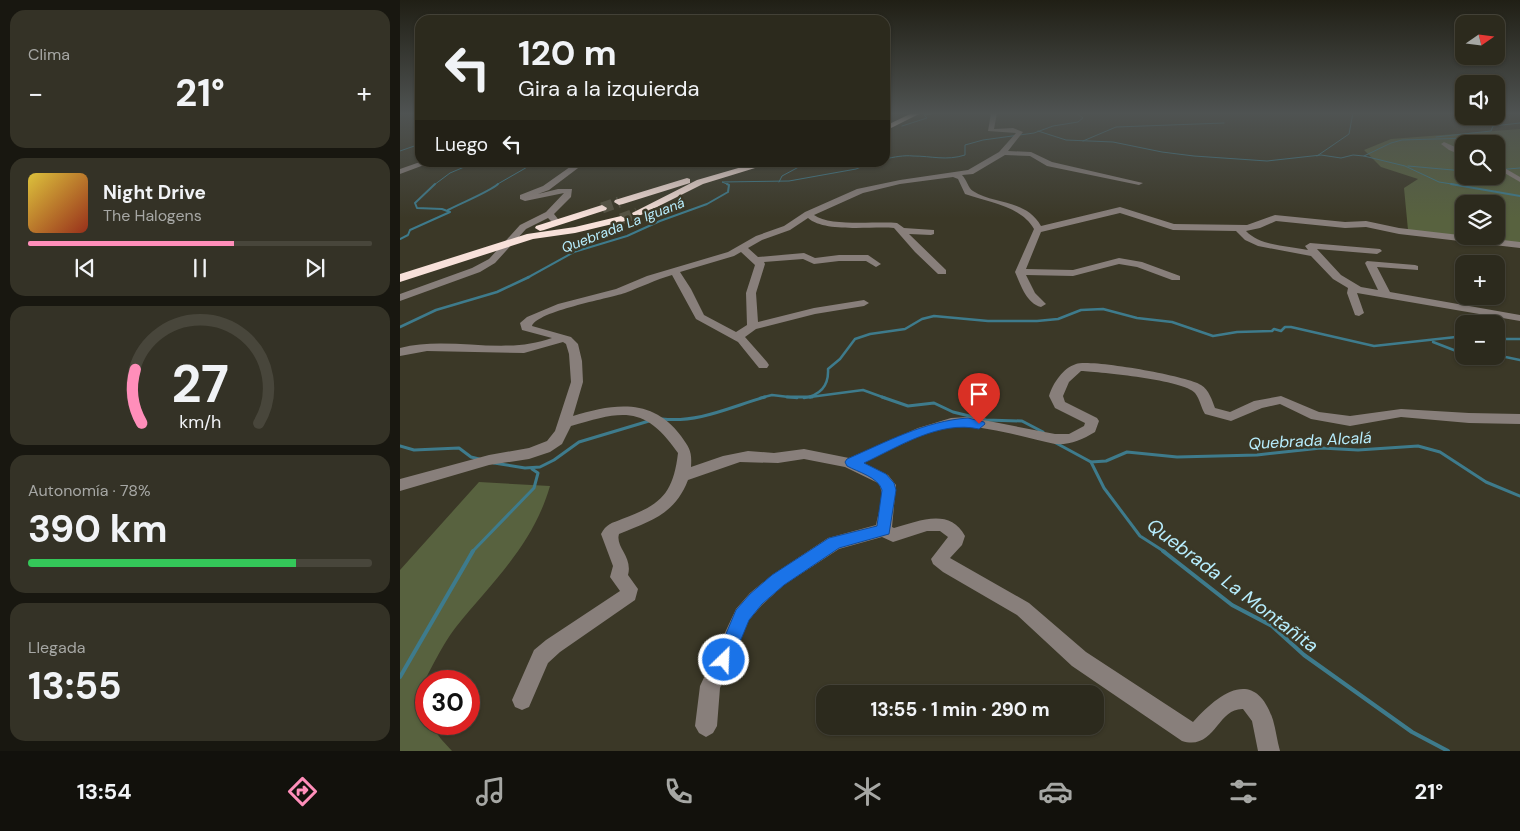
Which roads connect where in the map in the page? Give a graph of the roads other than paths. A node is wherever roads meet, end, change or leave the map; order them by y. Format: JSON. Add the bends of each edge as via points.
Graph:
{"nodes":[{"id":1,"x":1007,"y":148,"type":"edge"},
{"id":2,"x":1003,"y":153,"type":"junction"},
{"id":3,"x":415,"y":167,"type":"edge"},
{"id":4,"x":576,"y":167,"type":"edge"},
{"id":5,"x":733,"y":167,"type":"edge"},
{"id":6,"x":753,"y":167,"type":"edge"},
{"id":7,"x":1505,"y":171,"type":"edge"},
{"id":8,"x":400,"y":172,"type":"edge"},
{"id":9,"x":956,"y":175,"type":"junction"},
{"id":10,"x":1520,"y":180,"type":"edge"},
{"id":11,"x":1140,"y":183,"type":"dead end"},
{"id":12,"x":619,"y":202,"type":"tunnel mouth"},
{"id":13,"x":602,"y":208,"type":"tunnel mouth"},
{"id":14,"x":637,"y":213,"type":"tunnel mouth"},
{"id":15,"x":550,"y":214,"type":"junction"},
{"id":16,"x":808,"y":214,"type":"junction"},
{"id":17,"x":620,"y":218,"type":"tunnel mouth"},
{"id":18,"x":558,"y":222,"type":"junction"},
{"id":19,"x":1239,"y":228,"type":"junction"},
{"id":20,"x":1038,"y":229,"type":"junction"},
{"id":21,"x":902,"y":231,"type":"junction"},
{"id":22,"x":931,"y":232,"type":"dead end"},
{"id":23,"x":526,"y":235,"type":"junction"},
{"id":24,"x":1520,"y":245,"type":"edge"},
{"id":25,"x":491,"y":246,"type":"junction"},
{"id":26,"x":742,"y":248,"type":"junction"},
{"id":27,"x":1377,"y":251,"type":"dead end"},
{"id":28,"x":1314,"y":254,"type":"junction"},
{"id":29,"x":757,"y":260,"type":"junction"},
{"id":30,"x":876,"y":264,"type":"dead end"},
{"id":31,"x":1415,"y":268,"type":"dead end"},
{"id":32,"x":442,"y":269,"type":"junction"},
{"id":33,"x":674,"y":271,"type":"junction"},
{"id":34,"x":942,"y":272,"type":"dead end"},
{"id":35,"x":1020,"y":272,"type":"junction"},
{"id":36,"x":467,"y":273,"type":"junction"},
{"id":37,"x":400,"y":274,"type":"edge"},
{"id":38,"x":400,"y":278,"type":"edge"},
{"id":39,"x":1176,"y":278,"type":"dead end"},
{"id":40,"x":439,"y":283,"type":"junction"},
{"id":41,"x":1353,"y":288,"type":"junction"},
{"id":42,"x":1386,"y":295,"type":"junction"},
{"id":43,"x":400,"y":298,"type":"edge"},
{"id":44,"x":864,"y":303,"type":"dead end"},
{"id":45,"x":1041,"y":304,"type":"dead end"},
{"id":46,"x":1359,"y":313,"type":"dead end"},
{"id":47,"x":1520,"y":318,"type":"edge"},
{"id":48,"x":753,"y":326,"type":"junction"},
{"id":49,"x":738,"y":337,"type":"junction"},
{"id":50,"x":564,"y":338,"type":"junction"},
{"id":51,"x":400,"y":352,"type":"edge"},
{"id":52,"x":764,"y":365,"type":"dead end"},
{"id":53,"x":1520,"y":419,"type":"edge"},
{"id":54,"x":566,"y":423,"type":"junction"},
{"id":55,"x":852,"y":462,"type":"junction"},
{"id":56,"x":682,"y":476,"type":"junction"},
{"id":57,"x":400,"y":485,"type":"edge"},
{"id":58,"x":884,"y":530,"type":"junction"},
{"id":59,"x":522,"y":700,"type":"dead end"},
{"id":60,"x":706,"y":726,"type":"dead end"},
{"id":61,"x":1269,"y":751,"type":"edge"}],
"edges":[{"from":1,"to":2,"type":"street"},
{"from":2,"to":9,"type":"street","via":[[975,169]]},
{"from":2,"to":11,"type":"street","via":[[1031,154],[1050,164]]},
{"from":3,"to":8,"type":"street"},
{"from":4,"to":15,"type":"street","via":[[555,182],[523,197],[530,199],[569,191]]},
{"from":5,"to":12,"type":"highway"},
{"from":6,"to":14,"type":"highway","via":[[700,182]]},
{"from":7,"to":10,"type":"street"},
{"from":9,"to":16,"type":"street","via":[[866,189]]},
{"from":9,"to":20,"type":"street","via":[[968,192],[1025,213],[1035,221]]},
{"from":13,"to":18,"type":"highway"},
{"from":15,"to":18,"type":"street"},
{"from":15,"to":36,"type":"street","via":[[529,223],[492,261]]},
{"from":16,"to":21,"type":"street","via":[[814,220],[829,224],[890,225]]},
{"from":16,"to":26,"type":"street","via":[[787,228]]},
{"from":17,"to":23,"type":"highway","via":[[575,230]]},
{"from":18,"to":23,"type":"highway"},
{"from":19,"to":20,"type":"street","via":[[1171,227],[1126,210],[1117,210]]},
{"from":19,"to":24,"type":"street","via":[[1257,226],[1275,218],[1366,224]]},
{"from":19,"to":28,"type":"street","via":[[1248,238],[1261,244]]},
{"from":20,"to":35,"type":"street"},
{"from":21,"to":22,"type":"street"},
{"from":21,"to":34,"type":"street"},
{"from":23,"to":25,"type":"highway"},
{"from":25,"to":32,"type":"highway"},
{"from":25,"to":37,"type":"highway"},
{"from":26,"to":29,"type":"street"},
{"from":26,"to":33,"type":"street"},
{"from":27,"to":28,"type":"street","via":[[1310,246]]},
{"from":28,"to":41,"type":"street"},
{"from":29,"to":30,"type":"street","via":[[804,256],[814,261],[868,258]]},
{"from":29,"to":48,"type":"street","via":[[760,267],[751,293]]},
{"from":31,"to":42,"type":"street","via":[[1370,263]]},
{"from":32,"to":36,"type":"street"},
{"from":32,"to":38,"type":"highway"},
{"from":32,"to":40,"type":"street"},
{"from":33,"to":49,"type":"street","via":[[700,317]]},
{"from":33,"to":50,"type":"street","via":[[620,291],[555,309],[526,323],[526,328]]},
{"from":35,"to":39,"type":"street","via":[[1073,273],[1119,261]]},
{"from":35,"to":45,"type":"street","via":[[1030,294]]},
{"from":36,"to":40,"type":"street"},
{"from":40,"to":43,"type":"street"},
{"from":41,"to":42,"type":"street"},
{"from":41,"to":46,"type":"street"},
{"from":42,"to":47,"type":"street"},
{"from":44,"to":48,"type":"street"},
{"from":48,"to":49,"type":"street"},
{"from":49,"to":52,"type":"street"},
{"from":50,"to":51,"type":"street","via":[[524,349],[427,347]]},
{"from":50,"to":54,"type":"street","via":[[570,341],[574,350],[577,382],[568,405]]},
{"from":53,"to":55,"type":"street","via":[[1401,412],[1350,421],[1316,416],[1281,400],[1259,404],[1231,418],[1210,411],[1201,391],[1194,386],[1082,367],[1072,372],[1058,388],[1056,396],[1060,405],[1092,420],[1090,429],[1072,438],[1055,439],[968,422],[951,423],[923,431]]},
{"from":54,"to":56,"type":"street","via":[[627,409],[647,413],[685,453]]},
{"from":54,"to":57,"type":"street","via":[[556,440],[539,451],[485,461]]},
{"from":55,"to":56,"type":"street","via":[[804,454],[777,458],[748,456]]},
{"from":55,"to":58,"type":"street","via":[[887,483]]},
{"from":56,"to":59,"type":"street","via":[[672,499],[662,508],[613,529],[609,534],[622,566],[619,578],[629,589],[629,594],[553,646],[542,657]]},
{"from":58,"to":60,"type":"street","via":[[834,543],[778,580],[756,599],[742,616],[710,686]]},
{"from":58,"to":61,"type":"street","via":[[893,535],[931,524],[946,524],[957,536],[939,558],[949,567],[1023,609],[1079,659],[1190,733],[1197,733],[1230,700],[1242,698],[1250,701],[1261,716]]}]}
